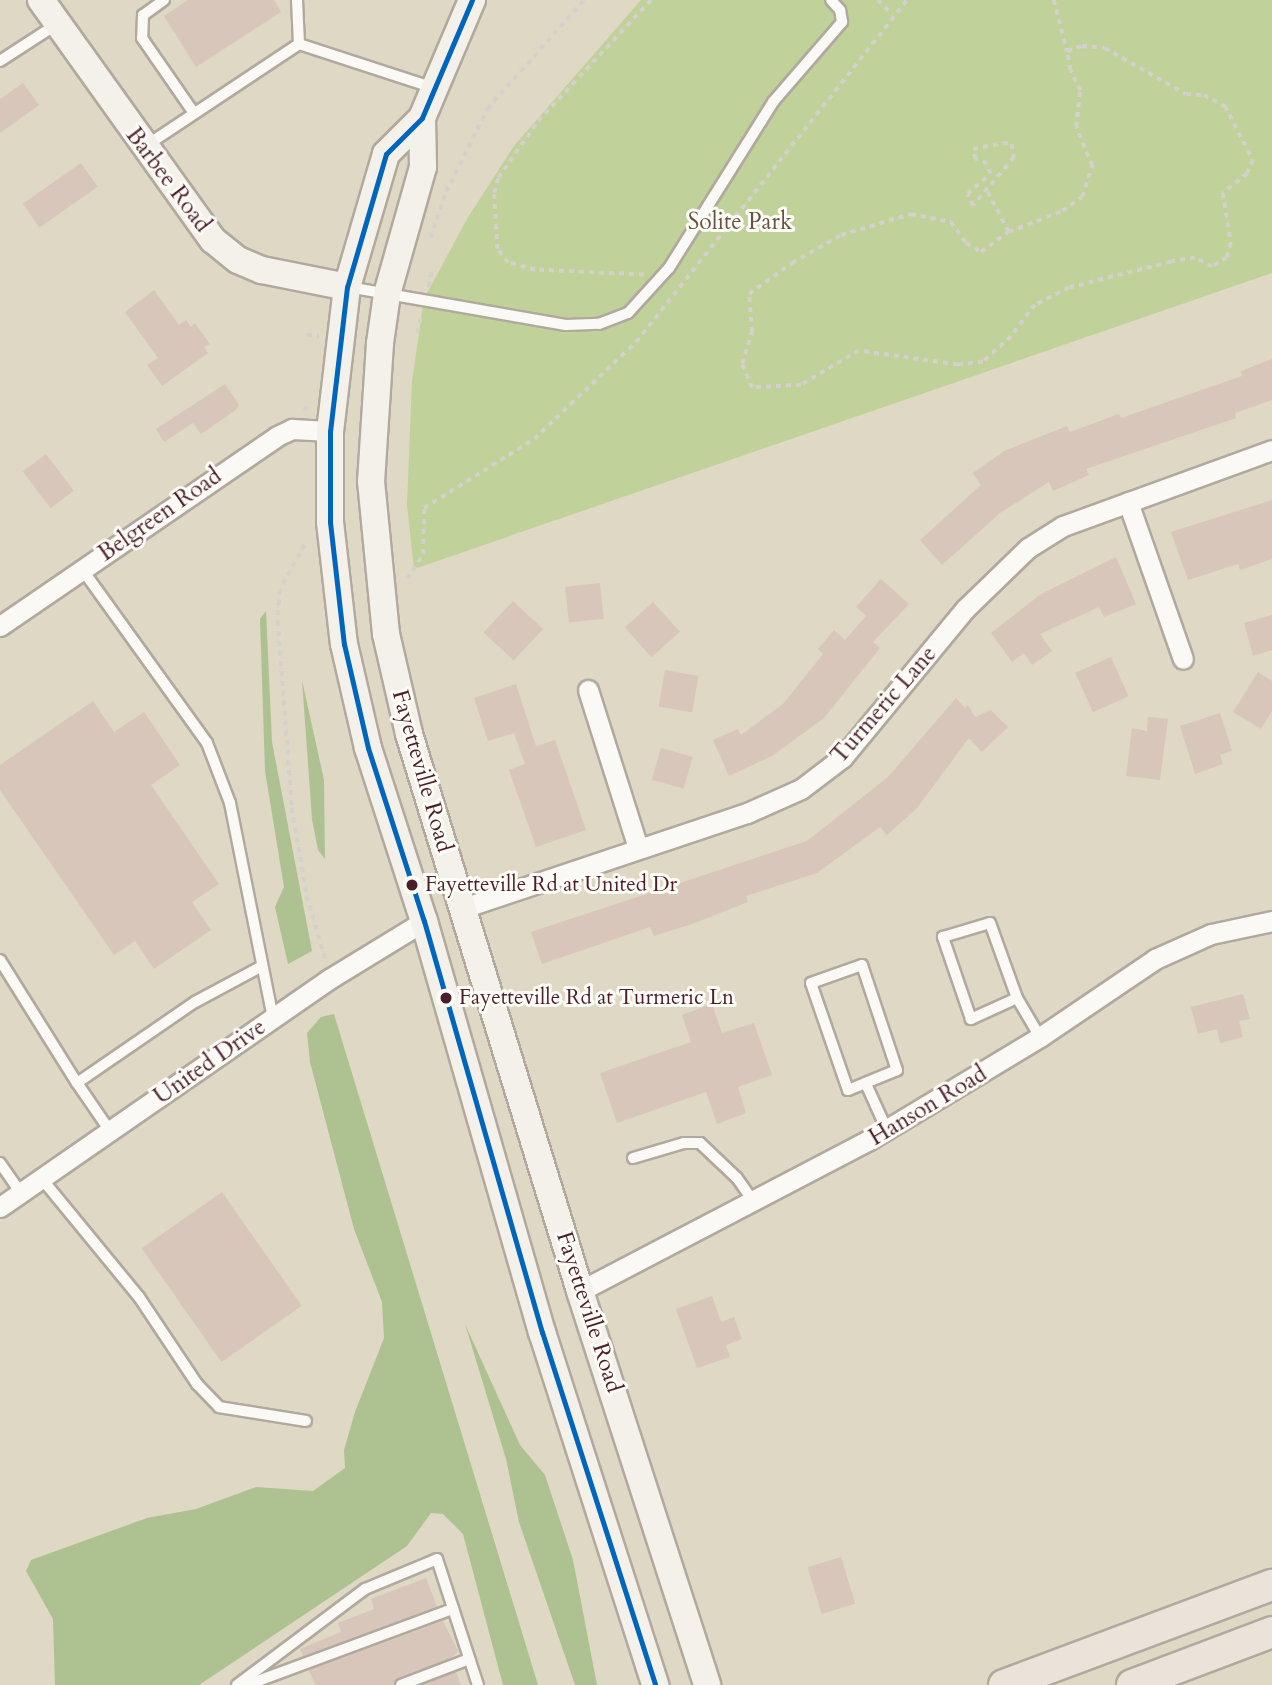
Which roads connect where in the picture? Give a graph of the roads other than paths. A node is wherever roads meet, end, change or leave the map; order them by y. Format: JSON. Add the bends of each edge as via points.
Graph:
{"nodes":[{"id":1,"x":41,"y":0,"type":"edge"},
{"id":2,"x":164,"y":0,"type":"edge"},
{"id":3,"x":297,"y":0,"type":"edge"},
{"id":4,"x":472,"y":0,"type":"edge"},
{"id":5,"x":831,"y":0,"type":"edge"},
{"id":6,"x":58,"y":24,"type":"junction"},
{"id":7,"x":299,"y":44,"type":"junction"},
{"id":8,"x":0,"y":61,"type":"edge"},
{"id":9,"x":434,"y":88,"type":"junction"},
{"id":10,"x":194,"y":113,"type":"junction"},
{"id":11,"x":422,"y":118,"type":"junction"},
{"id":12,"x":144,"y":147,"type":"junction"},
{"id":13,"x":347,"y":287,"type":"junction"},
{"id":14,"x":387,"y":294,"type":"junction"},
{"id":15,"x":330,"y":430,"type":"junction"},
{"id":16,"x":1272,"y":450,"type":"edge"},
{"id":17,"x":1128,"y":502,"type":"junction"},
{"id":18,"x":82,"y":569,"type":"junction"},
{"id":19,"x":0,"y":626,"type":"edge"},
{"id":20,"x":1183,"y":659,"type":"dead end"},
{"id":21,"x":587,"y":690,"type":"dead end"},
{"id":22,"x":638,"y":848,"type":"junction"},
{"id":23,"x":463,"y":908,"type":"junction"},
{"id":24,"x":424,"y":921,"type":"junction"},
{"id":25,"x":1272,"y":921,"type":"edge"},
{"id":26,"x":0,"y":960,"type":"edge"},
{"id":27,"x":262,"y":966,"type":"junction"},
{"id":28,"x":1017,"y":999,"type":"junction"},
{"id":29,"x":273,"y":1019,"type":"junction"},
{"id":30,"x":1040,"y":1037,"type":"junction"},
{"id":31,"x":78,"y":1083,"type":"junction"},
{"id":32,"x":866,"y":1084,"type":"junction"},
{"id":33,"x":887,"y":1130,"type":"junction"},
{"id":34,"x":110,"y":1131,"type":"junction"},
{"id":35,"x":633,"y":1158,"type":"dead end"},
{"id":36,"x":0,"y":1163,"type":"edge"},
{"id":37,"x":42,"y":1179,"type":"junction"},
{"id":38,"x":21,"y":1193,"type":"junction"},
{"id":39,"x":754,"y":1203,"type":"junction"},
{"id":40,"x":0,"y":1207,"type":"edge"},
{"id":41,"x":580,"y":1291,"type":"junction"},
{"id":42,"x":306,"y":1421,"type":"dead end"},
{"id":43,"x":1272,"y":1585,"type":"edge"},
{"id":44,"x":453,"y":1609,"type":"junction"},
{"id":45,"x":1272,"y":1632,"type":"edge"},
{"id":46,"x":469,"y":1659,"type":"junction"},
{"id":47,"x":237,"y":1685,"type":"edge"},
{"id":48,"x":247,"y":1685,"type":"edge"},
{"id":49,"x":401,"y":1685,"type":"edge"},
{"id":50,"x":478,"y":1685,"type":"edge"},
{"id":51,"x":655,"y":1685,"type":"edge"},
{"id":52,"x":707,"y":1685,"type":"edge"},
{"id":53,"x":1004,"y":1685,"type":"edge"},
{"id":54,"x":1132,"y":1685,"type":"edge"}],
"edges":[{"from":1,"to":6,"type":"main road","name":"Barbee Road"},
{"from":2,"to":10,"type":"lane","via":[[143,15],[142,38]]},
{"from":3,"to":7,"type":"lane"},
{"from":4,"to":9,"type":"main road","name":"Fayetteville Road"},
{"from":5,"to":14,"type":"lane","via":[[841,10],[842,22],[756,127],[656,285],[628,313],[593,325],[547,322]]},
{"from":6,"to":8,"type":"lane"},
{"from":6,"to":12,"type":"main road","name":"Barbee Road"},
{"from":7,"to":9,"type":"lane"},
{"from":7,"to":10,"type":"lane"},
{"from":9,"to":11,"type":"main road","name":"Fayetteville Road"},
{"from":10,"to":12,"type":"lane"},
{"from":11,"to":13,"type":"main road","name":"Fayetteville Road","via":[[386,154]]},
{"from":11,"to":14,"type":"main road","name":"Fayetteville Road","via":[[423,167]]},
{"from":12,"to":13,"type":"main road","name":"Barbee Road","via":[[227,252],[262,270]]},
{"from":13,"to":14,"type":"lane"},
{"from":13,"to":15,"type":"main road","name":"Fayetteville Road"},
{"from":14,"to":23,"type":"main road","name":"Fayetteville Road","via":[[371,481],[386,634],[409,734]]},
{"from":15,"to":18,"type":"street","name":"Belgreen Road","via":[[292,429],[277,436]]},
{"from":15,"to":24,"type":"main road","name":"Fayetteville Road","via":[[330,522],[344,644],[368,748]]},
{"from":16,"to":17,"type":"street","name":"Turmeric Lane"},
{"from":17,"to":20,"type":"street"},
{"from":17,"to":22,"type":"street","name":"Turmeric Lane","via":[[1063,526],[1028,548],[965,609],[866,732],[820,776],[776,802]]},
{"from":18,"to":19,"type":"street","name":"Belgreen Road"},
{"from":18,"to":27,"type":"lane","via":[[206,743],[230,803]]},
{"from":21,"to":22,"type":"street"},
{"from":22,"to":23,"type":"street","name":"Turmeric Lane"},
{"from":23,"to":41,"type":"main road","name":"Fayetteville Road"},
{"from":24,"to":29,"type":"street","name":"United Drive"},
{"from":24,"to":51,"type":"main road","name":"Fayetteville Road","via":[[542,1332]]},
{"from":25,"to":30,"type":"street","name":"Hanson Road","via":[[1212,934],[1172,950]]},
{"from":26,"to":31,"type":"lane"},
{"from":27,"to":29,"type":"lane"},
{"from":27,"to":31,"type":"lane","via":[[195,1002]]},
{"from":28,"to":28,"type":"lane","via":[[990,923],[943,937],[971,1019]]},
{"from":28,"to":30,"type":"lane"},
{"from":29,"to":34,"type":"street","name":"United Drive"},
{"from":30,"to":33,"type":"street","name":"Hanson Road"},
{"from":31,"to":34,"type":"lane"},
{"from":32,"to":32,"type":"lane","via":[[897,1070],[862,965],[811,983],[848,1090]]},
{"from":32,"to":33,"type":"lane"},
{"from":33,"to":39,"type":"street","name":"Hanson Road"},
{"from":34,"to":37,"type":"street","name":"United Drive"},
{"from":35,"to":39,"type":"lane","via":[[700,1143],[737,1178]]},
{"from":36,"to":38,"type":"lane"},
{"from":37,"to":38,"type":"street","name":"United Drive"},
{"from":37,"to":42,"type":"lane","via":[[139,1297],[197,1384],[219,1407]]},
{"from":38,"to":40,"type":"street","name":"United Drive"},
{"from":39,"to":41,"type":"street","name":"Hanson Road"},
{"from":41,"to":52,"type":"main road","name":"Fayetteville Road"},
{"from":43,"to":53,"type":"main road"},
{"from":44,"to":46,"type":"lane"},
{"from":44,"to":47,"type":"lane","via":[[437,1559],[365,1589]]},
{"from":44,"to":48,"type":"lane"},
{"from":45,"to":54,"type":"main road"},
{"from":46,"to":49,"type":"lane"},
{"from":46,"to":50,"type":"lane"}]}
